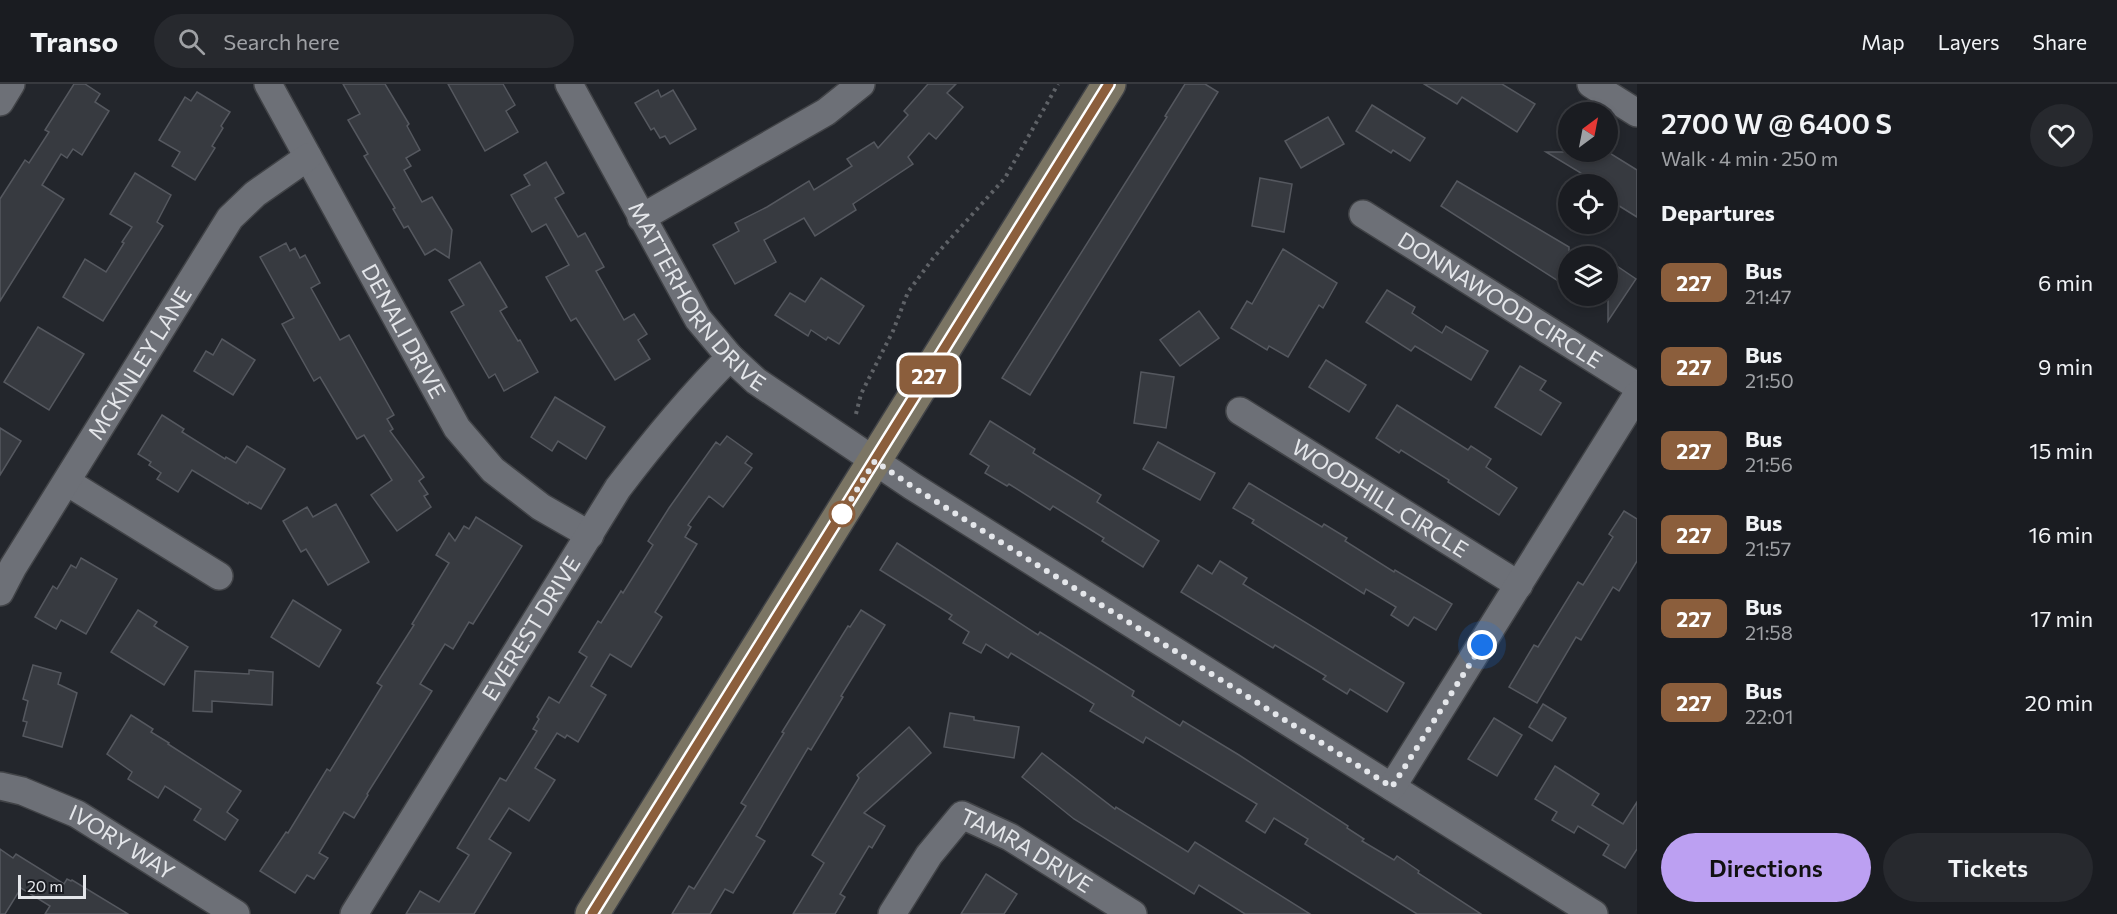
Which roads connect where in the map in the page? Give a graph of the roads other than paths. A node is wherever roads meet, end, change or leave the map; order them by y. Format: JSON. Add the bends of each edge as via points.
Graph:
{"nodes":[{"id":1,"x":11,"y":84,"type":"edge"},
{"id":2,"x":268,"y":84,"type":"edge"},
{"id":3,"x":569,"y":84,"type":"edge"},
{"id":4,"x":861,"y":84,"type":"edge"},
{"id":5,"x":1109,"y":84,"type":"edge"},
{"id":6,"x":1591,"y":84,"type":"edge"},
{"id":7,"x":0,"y":102,"type":"edge"},
{"id":8,"x":1637,"y":113,"type":"edge"},
{"id":9,"x":308,"y":158,"type":"junction"},
{"id":10,"x":1363,"y":214,"type":"dead end"},
{"id":11,"x":641,"y":218,"type":"junction"},
{"id":12,"x":730,"y":357,"type":"junction"},
{"id":13,"x":1637,"y":386,"type":"edge"},
{"id":14,"x":1637,"y":395,"type":"edge"},
{"id":15,"x":1240,"y":411,"type":"dead end"},
{"id":16,"x":875,"y":461,"type":"junction"},
{"id":17,"x":67,"y":482,"type":"junction"},
{"id":18,"x":590,"y":535,"type":"junction"},
{"id":19,"x":219,"y":576,"type":"dead end"},
{"id":20,"x":1519,"y":585,"type":"junction"},
{"id":21,"x":0,"y":592,"type":"edge"},
{"id":22,"x":0,"y":786,"type":"edge"},
{"id":23,"x":1392,"y":787,"type":"junction"},
{"id":24,"x":236,"y":914,"type":"edge"},
{"id":25,"x":354,"y":914,"type":"edge"},
{"id":26,"x":592,"y":914,"type":"edge"},
{"id":27,"x":892,"y":914,"type":"edge"},
{"id":28,"x":1133,"y":914,"type":"edge"},
{"id":29,"x":1594,"y":914,"type":"edge"}],
"edges":[{"from":1,"to":7,"type":"street"},
{"from":2,"to":9,"type":"street","name":"DENALI DRIVE"},
{"from":3,"to":11,"type":"street","name":"MATTERHORN DRIVE"},
{"from":4,"to":11,"type":"street","via":[[826,112]]},
{"from":5,"to":16,"type":"main road"},
{"from":6,"to":8,"type":"street"},
{"from":9,"to":17,"type":"street","name":"MCKINLEY LANE","via":[[255,194],[230,218]]},
{"from":9,"to":18,"type":"street","name":"DENALI DRIVE","via":[[457,428],[493,471],[541,507]]},
{"from":10,"to":13,"type":"street","name":"DONNAWOOD CIRCLE"},
{"from":11,"to":12,"type":"street","name":"MATTERHORN DRIVE","via":[[698,319]]},
{"from":12,"to":16,"type":"street","name":"MATTERHORN DRIVE","via":[[756,381]]},
{"from":12,"to":18,"type":"street","name":"EVEREST DRIVE","via":[[651,444]]},
{"from":14,"to":20,"type":"street"},
{"from":15,"to":20,"type":"street","name":"WOODHILL CIRCLE"},
{"from":16,"to":23,"type":"street","name":"MATTERHORN DRIVE"},
{"from":16,"to":26,"type":"main road"},
{"from":17,"to":19,"type":"street"},
{"from":17,"to":21,"type":"street","name":"MCKINLEY LANE"},
{"from":18,"to":25,"type":"street","name":"EVEREST DRIVE"},
{"from":20,"to":23,"type":"street"},
{"from":22,"to":24,"type":"street","name":"IVORY WAY","via":[[77,814]]},
{"from":23,"to":29,"type":"street","name":"MATTERHORN DRIVE"},
{"from":27,"to":28,"type":"street","name":"TAMRA DRIVE","via":[[929,855],[962,815],[1010,837]]}]}
